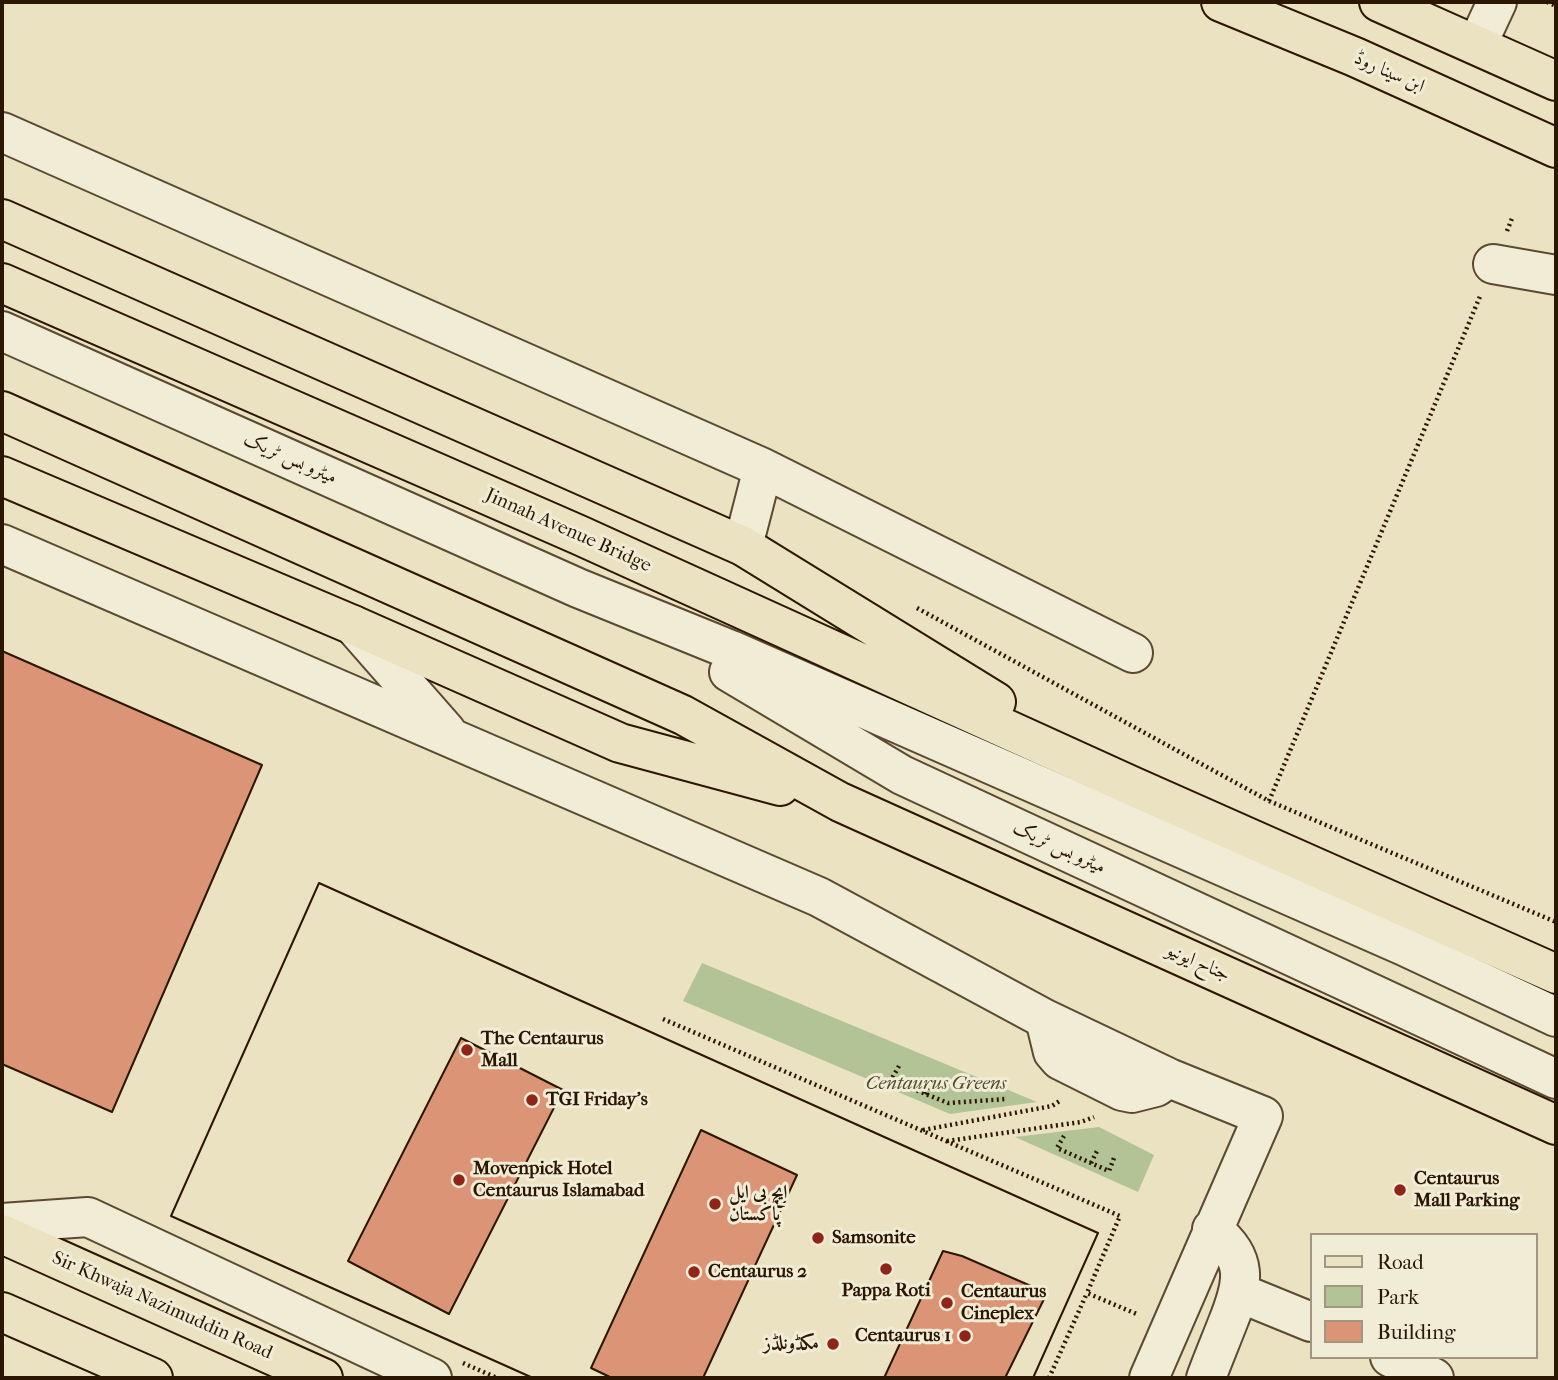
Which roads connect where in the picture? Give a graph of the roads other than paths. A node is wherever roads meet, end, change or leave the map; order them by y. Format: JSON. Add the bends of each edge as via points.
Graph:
{"nodes":[{"id":1,"x":1221,"y":2,"type":"edge"},
{"id":2,"x":1379,"y":2,"type":"edge"},
{"id":3,"x":1497,"y":2,"type":"edge"},
{"id":4,"x":1433,"y":13,"type":"edge"},
{"id":5,"x":1477,"y":45,"type":"junction"},
{"id":6,"x":1556,"y":81,"type":"edge"},
{"id":7,"x":2,"y":132,"type":"edge"},
{"id":8,"x":1556,"y":148,"type":"edge"},
{"id":9,"x":2,"y":219,"type":"edge"},
{"id":10,"x":1493,"y":264,"type":"road end"},
{"id":11,"x":1556,"y":275,"type":"edge"},
{"id":12,"x":2,"y":283,"type":"edge"},
{"id":13,"x":2,"y":331,"type":"edge"},
{"id":14,"x":2,"y":411,"type":"edge"},
{"id":15,"x":763,"y":468,"type":"junction"},
{"id":16,"x":2,"y":477,"type":"edge"},
{"id":17,"x":2,"y":544,"type":"edge"},
{"id":18,"x":743,"y":546,"type":"junction"},
{"id":19,"x":578,"y":588,"type":"junction"},
{"id":20,"x":353,"y":625,"type":"junction"},
{"id":21,"x":1133,"y":653,"type":"dead end"},
{"id":22,"x":452,"y":738,"type":"junction"},
{"id":23,"x":1132,"y":786,"type":"junction"},
{"id":24,"x":840,"y":802,"type":"junction"},
{"id":25,"x":1556,"y":974,"type":"edge"},
{"id":26,"x":1556,"y":1017,"type":"edge"},
{"id":27,"x":1556,"y":1079,"type":"edge"},
{"id":28,"x":1556,"y":1125,"type":"edge"},
{"id":29,"x":2,"y":1223,"type":"edge"},
{"id":30,"x":1212,"y":1229,"type":"junction"},
{"id":31,"x":2,"y":1234,"type":"edge"},
{"id":32,"x":1240,"y":1293,"type":"junction"},
{"id":33,"x":2,"y":1312,"type":"edge"},
{"id":34,"x":1310,"y":1322,"type":"edge"},
{"id":35,"x":1394,"y":1359,"type":"edge"},
{"id":36,"x":153,"y":1378,"type":"edge"},
{"id":37,"x":323,"y":1378,"type":"edge"},
{"id":38,"x":432,"y":1378,"type":"edge"},
{"id":39,"x":1149,"y":1378,"type":"edge"},
{"id":40,"x":1206,"y":1378,"type":"edge"},
{"id":41,"x":1434,"y":1378,"type":"edge"}],
"edges":[{"from":1,"to":8,"type":"main road","name":"ابن سینا روڈ"},
{"from":2,"to":4,"type":"main road"},
{"from":3,"to":5,"type":"street"},
{"from":4,"to":5,"type":"main road"},
{"from":5,"to":6,"type":"main road"},
{"from":7,"to":15,"type":"street"},
{"from":9,"to":18,"type":"main road"},
{"from":10,"to":11,"type":"street"},
{"from":12,"to":23,"type":"main road","name":"Jinnah Avenue Bridge","via":[[579,535]]},
{"from":13,"to":19,"type":"street","name":"میٹرو بس ٹریک"},
{"from":14,"to":24,"type":"main road","via":[[683,715]]},
{"from":15,"to":18,"type":"street"},
{"from":15,"to":21,"type":"street"},
{"from":16,"to":20,"type":"main road"},
{"from":17,"to":22,"type":"street"},
{"from":18,"to":23,"type":"main road"},
{"from":19,"to":26,"type":"street","name":"میٹرو بس ٹریک","via":[[731,650]]},
{"from":19,"to":27,"type":"street","name":"میٹرو بس ٹریک","via":[[902,775]]},
{"from":20,"to":22,"type":"street"},
{"from":20,"to":24,"type":"main road","via":[[621,743]]},
{"from":22,"to":30,"type":"street","via":[[819,897],[1045,1019],[1169,1078],[1264,1116]]},
{"from":23,"to":25,"type":"main road"},
{"from":24,"to":28,"type":"main road","name":"جناح ایونیو"},
{"from":29,"to":38,"type":"street","via":[[88,1217]]},
{"from":30,"to":32,"type":"street","via":[[1236,1255],[1242,1276]]},
{"from":30,"to":39,"type":"street"},
{"from":31,"to":37,"type":"main road","name":"Sir Khwaja Nazimuddin Road"},
{"from":32,"to":34,"type":"street"},
{"from":32,"to":40,"type":"street"},
{"from":33,"to":36,"type":"main road"},
{"from":35,"to":41,"type":"street"}]}
